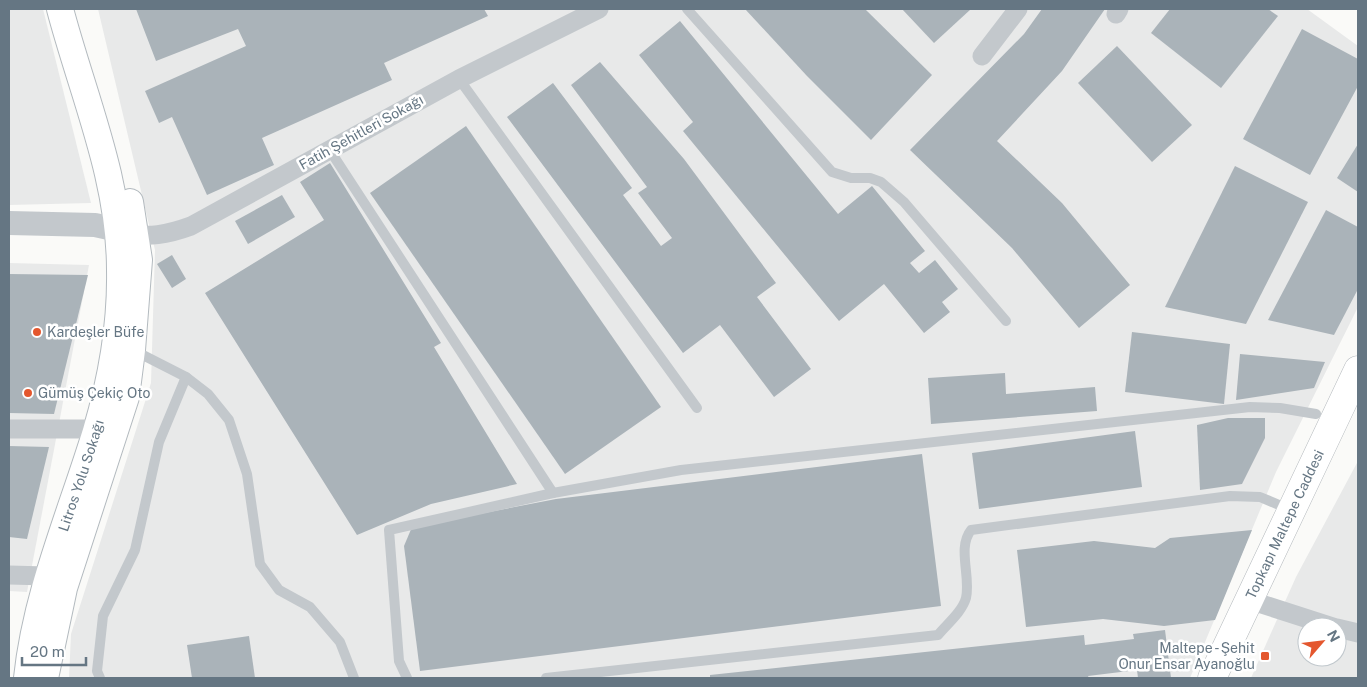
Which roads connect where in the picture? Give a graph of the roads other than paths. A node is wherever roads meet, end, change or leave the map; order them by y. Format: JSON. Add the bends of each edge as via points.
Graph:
{"nodes":[{"id":1,"x":60,"y":9,"type":"edge"},
{"id":2,"x":78,"y":9,"type":"edge"},
{"id":3,"x":599,"y":9,"type":"edge"},
{"id":4,"x":687,"y":9,"type":"edge"},
{"id":5,"x":1018,"y":9,"type":"edge"},
{"id":6,"x":982,"y":56,"type":"dead end"},
{"id":7,"x":459,"y":79,"type":"junction"},
{"id":8,"x":329,"y":149,"type":"junction"},
{"id":9,"x":9,"y":223,"type":"edge"},
{"id":10,"x":128,"y":233,"type":"junction"},
{"id":11,"x":1006,"y":321,"type":"dead end"},
{"id":12,"x":132,"y":350,"type":"junction"},
{"id":13,"x":1358,"y":370,"type":"edge"},
{"id":14,"x":186,"y":377,"type":"junction"},
{"id":15,"x":697,"y":408,"type":"dead end"},
{"id":16,"x":1325,"y":417,"type":"junction"},
{"id":17,"x":9,"y":429,"type":"edge"},
{"id":18,"x":96,"y":429,"type":"junction"},
{"id":19,"x":553,"y":493,"type":"junction"},
{"id":20,"x":1293,"y":511,"type":"junction"},
{"id":21,"x":9,"y":575,"type":"edge"},
{"id":22,"x":47,"y":576,"type":"junction"},
{"id":23,"x":1250,"y":600,"type":"junction"},
{"id":24,"x":1304,"y":617,"type":"edge"},
{"id":25,"x":27,"y":678,"type":"edge"},
{"id":26,"x":45,"y":678,"type":"edge"},
{"id":27,"x":100,"y":678,"type":"edge"},
{"id":28,"x":354,"y":678,"type":"edge"},
{"id":29,"x":406,"y":678,"type":"edge"},
{"id":30,"x":546,"y":678,"type":"edge"},
{"id":31,"x":1212,"y":678,"type":"edge"}],
"edges":[{"from":1,"to":10,"type":"main road","name":"Litros Yolu Sokağı"},
{"from":2,"to":10,"type":"main road","name":"Litros Yolu Sokağı","via":[[127,183]]},
{"from":3,"to":7,"type":"street","name":"Fatih Şehitleri Sokağı"},
{"from":4,"to":11,"type":"lane","via":[[832,172],[881,182]]},
{"from":5,"to":6,"type":"street"},
{"from":7,"to":8,"type":"street","name":"Fatih Şehitleri Sokağı"},
{"from":7,"to":15,"type":"lane"},
{"from":8,"to":10,"type":"street","name":"Fatih Şehitleri Sokağı","via":[[191,226],[171,234]]},
{"from":8,"to":19,"type":"lane"},
{"from":9,"to":10,"type":"street","via":[[95,225]]},
{"from":10,"to":12,"type":"main road","name":"Litros Yolu Sokağı","via":[[139,260]]},
{"from":10,"to":18,"type":"main road","name":"Litros Yolu Sokağı","via":[[120,270],[116,335]]},
{"from":12,"to":14,"type":"lane"},
{"from":12,"to":26,"type":"main road","name":"Litros Yolu Sokağı","via":[[126,397],[64,588]]},
{"from":13,"to":16,"type":"main road","name":"Topkapı Maltepe Caddesi"},
{"from":14,"to":27,"type":"lane","via":[[159,442],[135,550],[103,616],[97,671]]},
{"from":14,"to":28,"type":"lane","via":[[208,394],[229,420],[248,474],[260,564],[279,590],[310,607],[340,642]]},
{"from":16,"to":19,"type":"lane","via":[[1280,408],[1201,412],[680,470]]},
{"from":16,"to":20,"type":"main road","name":"Topkapı Maltepe Caddesi"},
{"from":17,"to":18,"type":"street"},
{"from":18,"to":22,"type":"main road","name":"Litros Yolu Sokağı"},
{"from":19,"to":29,"type":"lane","via":[[389,530],[399,661]]},
{"from":20,"to":23,"type":"main road","name":"Topkapı Maltepe Caddesi"},
{"from":20,"to":30,"type":"lane","via":[[1260,497],[1230,496],[971,530],[964,544],[968,578],[965,599],[938,635]]},
{"from":21,"to":22,"type":"street"},
{"from":22,"to":25,"type":"main road","name":"Litros Yolu Sokağı"},
{"from":23,"to":24,"type":"street"},
{"from":23,"to":31,"type":"main road","name":"Topkapı Maltepe Caddesi"}]}
